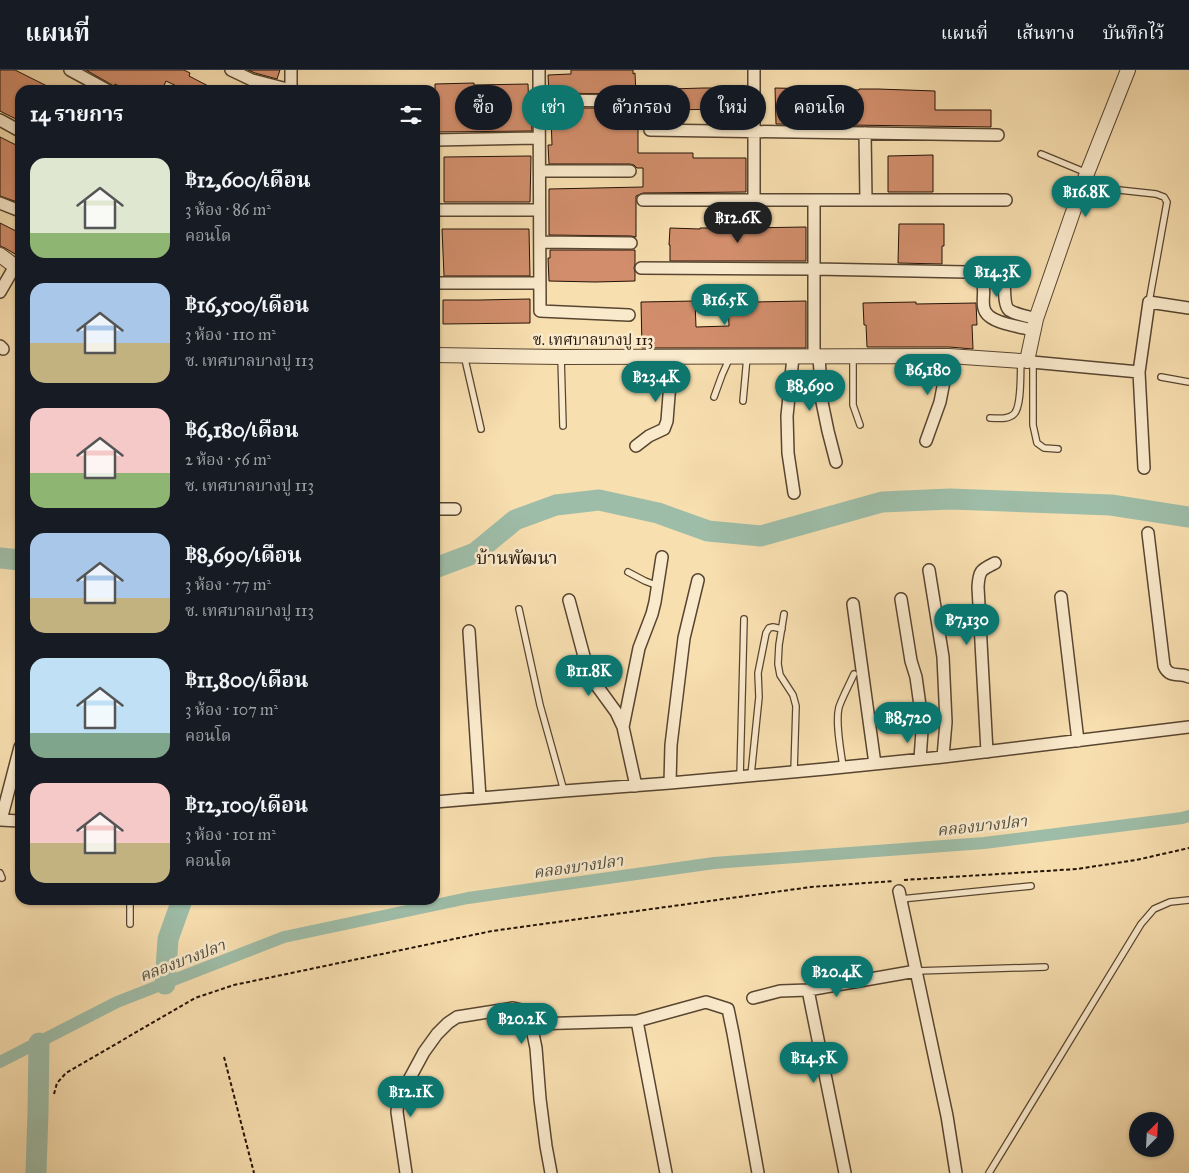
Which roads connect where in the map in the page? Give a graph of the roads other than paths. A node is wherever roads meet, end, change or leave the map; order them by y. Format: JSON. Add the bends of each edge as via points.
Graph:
{"nodes":[{"id":1,"x":70,"y":70,"type":"edge"},
{"id":2,"x":231,"y":70,"type":"edge"},
{"id":3,"x":291,"y":70,"type":"edge"},
{"id":4,"x":539,"y":70,"type":"edge"},
{"id":5,"x":754,"y":70,"type":"edge"},
{"id":6,"x":1128,"y":70,"type":"edge"},
{"id":7,"x":98,"y":85,"type":"edge"},
{"id":8,"x":272,"y":85,"type":"edge"},
{"id":9,"x":291,"y":85,"type":"edge"},
{"id":10,"x":539,"y":85,"type":"edge"},
{"id":11,"x":0,"y":120,"type":"edge"},
{"id":12,"x":15,"y":128,"type":"edge"},
{"id":13,"x":539,"y":130,"type":"edge"},
{"id":14,"x":650,"y":130,"type":"dead end"},
{"id":15,"x":754,"y":131,"type":"junction"},
{"id":16,"x":865,"y":133,"type":"junction"},
{"id":17,"x":998,"y":135,"type":"dead end"},
{"id":18,"x":539,"y":138,"type":"junction"},
{"id":19,"x":440,"y":140,"type":"edge"},
{"id":20,"x":1041,"y":154,"type":"dead end"},
{"id":21,"x":540,"y":171,"type":"junction"},
{"id":22,"x":630,"y":171,"type":"dead end"},
{"id":23,"x":1085,"y":180,"type":"junction"},
{"id":24,"x":643,"y":200,"type":"dead end"},
{"id":25,"x":754,"y":200,"type":"junction"},
{"id":26,"x":814,"y":200,"type":"junction"},
{"id":27,"x":866,"y":200,"type":"junction"},
{"id":28,"x":1006,"y":200,"type":"dead end"},
{"id":29,"x":0,"y":203,"type":"edge"},
{"id":30,"x":15,"y":209,"type":"edge"},
{"id":31,"x":440,"y":210,"type":"edge"},
{"id":32,"x":540,"y":210,"type":"junction"},
{"id":33,"x":540,"y":242,"type":"junction"},
{"id":34,"x":631,"y":244,"type":"dead end"},
{"id":35,"x":0,"y":255,"type":"edge"},
{"id":36,"x":15,"y":266,"type":"edge"},
{"id":37,"x":641,"y":268,"type":"dead end"},
{"id":38,"x":815,"y":268,"type":"junction"},
{"id":39,"x":15,"y":272,"type":"edge"},
{"id":40,"x":967,"y":272,"type":"junction"},
{"id":41,"x":440,"y":283,"type":"edge"},
{"id":42,"x":540,"y":283,"type":"junction"},
{"id":43,"x":0,"y":292,"type":"edge"},
{"id":44,"x":1149,"y":302,"type":"junction"},
{"id":45,"x":1189,"y":308,"type":"edge"},
{"id":46,"x":629,"y":315,"type":"dead end"},
{"id":47,"x":1035,"y":324,"type":"junction"},
{"id":48,"x":440,"y":355,"type":"edge"},
{"id":49,"x":464,"y":355,"type":"junction"},
{"id":50,"x":948,"y":356,"type":"junction"},
{"id":51,"x":561,"y":357,"type":"junction"},
{"id":52,"x":672,"y":357,"type":"junction"},
{"id":53,"x":730,"y":357,"type":"junction"},
{"id":54,"x":747,"y":357,"type":"junction"},
{"id":55,"x":793,"y":357,"type":"junction"},
{"id":56,"x":816,"y":357,"type":"junction"},
{"id":57,"x":853,"y":357,"type":"junction"},
{"id":58,"x":1027,"y":361,"type":"junction"},
{"id":59,"x":1140,"y":372,"type":"junction"},
{"id":60,"x":1161,"y":377,"type":"dead end"},
{"id":61,"x":1189,"y":382,"type":"edge"},
{"id":62,"x":714,"y":397,"type":"dead end"},
{"id":63,"x":743,"y":402,"type":"dead end"},
{"id":64,"x":990,"y":418,"type":"dead end"},
{"id":65,"x":860,"y":425,"type":"dead end"},
{"id":66,"x":562,"y":426,"type":"dead end"},
{"id":67,"x":481,"y":429,"type":"dead end"},
{"id":68,"x":926,"y":441,"type":"dead end"},
{"id":69,"x":636,"y":446,"type":"dead end"},
{"id":70,"x":1058,"y":449,"type":"dead end"},
{"id":71,"x":836,"y":462,"type":"dead end"},
{"id":72,"x":1144,"y":468,"type":"dead end"},
{"id":73,"x":794,"y":493,"type":"dead end"},
{"id":74,"x":440,"y":509,"type":"edge"},
{"id":75,"x":455,"y":509,"type":"dead end"},
{"id":76,"x":1148,"y":533,"type":"dead end"},
{"id":77,"x":662,"y":557,"type":"dead end"},
{"id":78,"x":995,"y":563,"type":"dead end"},
{"id":79,"x":929,"y":570,"type":"dead end"},
{"id":80,"x":628,"y":572,"type":"dead end"},
{"id":81,"x":698,"y":580,"type":"dead end"},
{"id":82,"x":658,"y":586,"type":"junction"},
{"id":83,"x":1061,"y":597,"type":"dead end"},
{"id":84,"x":901,"y":598,"type":"dead end"},
{"id":85,"x":569,"y":600,"type":"dead end"},
{"id":86,"x":854,"y":604,"type":"dead end"},
{"id":87,"x":519,"y":610,"type":"dead end"},
{"id":88,"x":784,"y":614,"type":"dead end"},
{"id":89,"x":744,"y":619,"type":"dead end"},
{"id":90,"x":782,"y":629,"type":"junction"},
{"id":91,"x":469,"y":631,"type":"dead end"},
{"id":92,"x":854,"y":674,"type":"dead end"},
{"id":93,"x":1189,"y":677,"type":"edge"},
{"id":94,"x":623,"y":727,"type":"junction"},
{"id":95,"x":1189,"y":727,"type":"edge"},
{"id":96,"x":1078,"y":741,"type":"junction"},
{"id":97,"x":987,"y":752,"type":"junction"},
{"id":98,"x":943,"y":757,"type":"junction"},
{"id":99,"x":920,"y":760,"type":"junction"},
{"id":100,"x":15,"y":764,"type":"edge"},
{"id":101,"x":875,"y":764,"type":"junction"},
{"id":102,"x":843,"y":767,"type":"junction"},
{"id":103,"x":794,"y":772,"type":"junction"},
{"id":104,"x":745,"y":776,"type":"junction"},
{"id":105,"x":670,"y":783,"type":"junction"},
{"id":106,"x":636,"y":786,"type":"junction"},
{"id":107,"x":564,"y":791,"type":"junction"},
{"id":108,"x":480,"y":798,"type":"junction"},
{"id":109,"x":440,"y":802,"type":"edge"},
{"id":110,"x":0,"y":820,"type":"edge"},
{"id":111,"x":15,"y":821,"type":"edge"},
{"id":112,"x":1031,"y":886,"type":"dead end"},
{"id":113,"x":898,"y":890,"type":"joint"},
{"id":114,"x":1189,"y":900,"type":"edge"},
{"id":115,"x":130,"y":905,"type":"edge"},
{"id":116,"x":130,"y":924,"type":"dead end"},
{"id":117,"x":1045,"y":967,"type":"dead end"},
{"id":118,"x":916,"y":971,"type":"junction"},
{"id":119,"x":808,"y":990,"type":"junction"},
{"id":120,"x":753,"y":998,"type":"dead end"},
{"id":121,"x":637,"y":1021,"type":"junction"},
{"id":122,"x":531,"y":1024,"type":"junction"},
{"id":123,"x":406,"y":1173,"type":"edge"},
{"id":124,"x":551,"y":1173,"type":"edge"},
{"id":125,"x":666,"y":1173,"type":"edge"},
{"id":126,"x":758,"y":1173,"type":"edge"},
{"id":127,"x":845,"y":1173,"type":"edge"},
{"id":128,"x":956,"y":1173,"type":"edge"},
{"id":129,"x":989,"y":1173,"type":"edge"}],
"edges":[{"from":1,"to":7,"type":"street"},
{"from":2,"to":8,"type":"street"},
{"from":3,"to":9,"type":"street"},
{"from":4,"to":10,"type":"street"},
{"from":5,"to":15,"type":"street"},
{"from":6,"to":23,"type":"street"},
{"from":11,"to":12,"type":"street"},
{"from":13,"to":18,"type":"street"},
{"from":14,"to":15,"type":"street"},
{"from":15,"to":16,"type":"street"},
{"from":15,"to":25,"type":"street"},
{"from":16,"to":17,"type":"street"},
{"from":16,"to":27,"type":"street"},
{"from":18,"to":19,"type":"street"},
{"from":18,"to":21,"type":"street"},
{"from":20,"to":23,"type":"lane"},
{"from":21,"to":22,"type":"street"},
{"from":21,"to":32,"type":"street"},
{"from":23,"to":44,"type":"lane","via":[[1156,194],[1167,202]]},
{"from":23,"to":47,"type":"street"},
{"from":24,"to":25,"type":"street"},
{"from":25,"to":26,"type":"street"},
{"from":26,"to":27,"type":"street"},
{"from":26,"to":38,"type":"street"},
{"from":27,"to":28,"type":"street"},
{"from":29,"to":30,"type":"street"},
{"from":31,"to":32,"type":"street"},
{"from":32,"to":33,"type":"street"},
{"from":33,"to":34,"type":"street"},
{"from":33,"to":42,"type":"street"},
{"from":35,"to":36,"type":"street"},
{"from":37,"to":38,"type":"street"},
{"from":38,"to":40,"type":"street"},
{"from":38,"to":56,"type":"street"},
{"from":39,"to":43,"type":"street"},
{"from":40,"to":47,"type":"street","via":[[983,284],[983,307],[989,316],[995,320]]},
{"from":40,"to":47,"type":"street","via":[[989,267],[1002,272],[1007,307]]},
{"from":41,"to":42,"type":"street"},
{"from":42,"to":46,"type":"street","via":[[540,311]]},
{"from":44,"to":45,"type":"street"},
{"from":44,"to":59,"type":"street"},
{"from":47,"to":58,"type":"street"},
{"from":48,"to":49,"type":"street","name":"ซ. เทศบาลบางปู 113"},
{"from":49,"to":51,"type":"street","name":"ซ. เทศบาลบางปู 113"},
{"from":49,"to":67,"type":"lane"},
{"from":50,"to":57,"type":"street","name":"ซ. เทศบาลบางปู 113"},
{"from":50,"to":58,"type":"street","name":"ซ. เทศบาลบางปู 113"},
{"from":50,"to":68,"type":"street","via":[[940,402]]},
{"from":51,"to":52,"type":"street","name":"ซ. เทศบาลบางปู 113"},
{"from":51,"to":66,"type":"lane"},
{"from":52,"to":53,"type":"street","name":"ซ. เทศบาลบางปู 113"},
{"from":52,"to":69,"type":"street","via":[[667,422],[664,429]]},
{"from":53,"to":54,"type":"street","name":"ซ. เทศบาลบางปู 113"},
{"from":53,"to":62,"type":"lane"},
{"from":54,"to":55,"type":"street","name":"ซ. เทศบาลบางปู 113"},
{"from":54,"to":63,"type":"lane"},
{"from":55,"to":56,"type":"street","name":"ซ. เทศบาลบางปู 113"},
{"from":55,"to":73,"type":"street","via":[[787,416]]},
{"from":56,"to":57,"type":"street","name":"ซ. เทศบาลบางปู 113"},
{"from":56,"to":71,"type":"street","via":[[822,402]]},
{"from":57,"to":65,"type":"lane","via":[[853,406]]},
{"from":58,"to":59,"type":"street"},
{"from":58,"to":64,"type":"lane","via":[[1014,414],[1003,419]]},
{"from":58,"to":70,"type":"lane","via":[[1032,425],[1037,443],[1044,448]]},
{"from":59,"to":72,"type":"street"},
{"from":60,"to":61,"type":"lane"},
{"from":74,"to":75,"type":"street"},
{"from":76,"to":93,"type":"street","via":[[1164,666],[1171,674]]},
{"from":77,"to":82,"type":"street"},
{"from":78,"to":97,"type":"street","via":[[982,570],[978,587]]},
{"from":79,"to":98,"type":"street","via":[[943,657],[946,722]]},
{"from":80,"to":82,"type":"lane"},
{"from":81,"to":105,"type":"street","via":[[684,638],[670,745]]},
{"from":82,"to":94,"type":"street","via":[[639,648]]},
{"from":83,"to":96,"type":"street"},
{"from":84,"to":99,"type":"street","via":[[922,725]]},
{"from":85,"to":94,"type":"street","via":[[589,675]]},
{"from":86,"to":101,"type":"street"},
{"from":87,"to":107,"type":"lane","via":[[540,705]]},
{"from":88,"to":90,"type":"lane"},
{"from":89,"to":104,"type":"lane"},
{"from":90,"to":103,"type":"lane","via":[[778,664],[796,706]]},
{"from":90,"to":104,"type":"lane","via":[[773,627],[766,633]]},
{"from":91,"to":108,"type":"street"},
{"from":92,"to":102,"type":"lane","via":[[839,709]]},
{"from":94,"to":106,"type":"street"},
{"from":95,"to":96,"type":"street"},
{"from":96,"to":97,"type":"street"},
{"from":97,"to":98,"type":"street"},
{"from":98,"to":99,"type":"street"},
{"from":99,"to":101,"type":"street"},
{"from":100,"to":110,"type":"street"},
{"from":101,"to":102,"type":"street"},
{"from":102,"to":103,"type":"street"},
{"from":103,"to":104,"type":"street"},
{"from":104,"to":105,"type":"street"},
{"from":105,"to":106,"type":"street"},
{"from":106,"to":107,"type":"street"},
{"from":107,"to":108,"type":"street"},
{"from":108,"to":109,"type":"street"},
{"from":110,"to":111,"type":"street"},
{"from":112,"to":113,"type":"lane"},
{"from":113,"to":118,"type":"street"},
{"from":114,"to":129,"type":"lane","via":[[1170,902],[1154,909],[1140,924]]},
{"from":115,"to":116,"type":"lane"},
{"from":117,"to":118,"type":"lane"},
{"from":118,"to":119,"type":"street"},
{"from":118,"to":128,"type":"street"},
{"from":119,"to":120,"type":"street","via":[[780,991]]},
{"from":119,"to":127,"type":"street"},
{"from":121,"to":122,"type":"street"},
{"from":121,"to":125,"type":"street"},
{"from":121,"to":126,"type":"street","via":[[706,1002],[728,1009]]},
{"from":122,"to":123,"type":"street","via":[[528,1015],[513,1008],[457,1017],[437,1034],[398,1100]]},
{"from":122,"to":124,"type":"street"}]}
